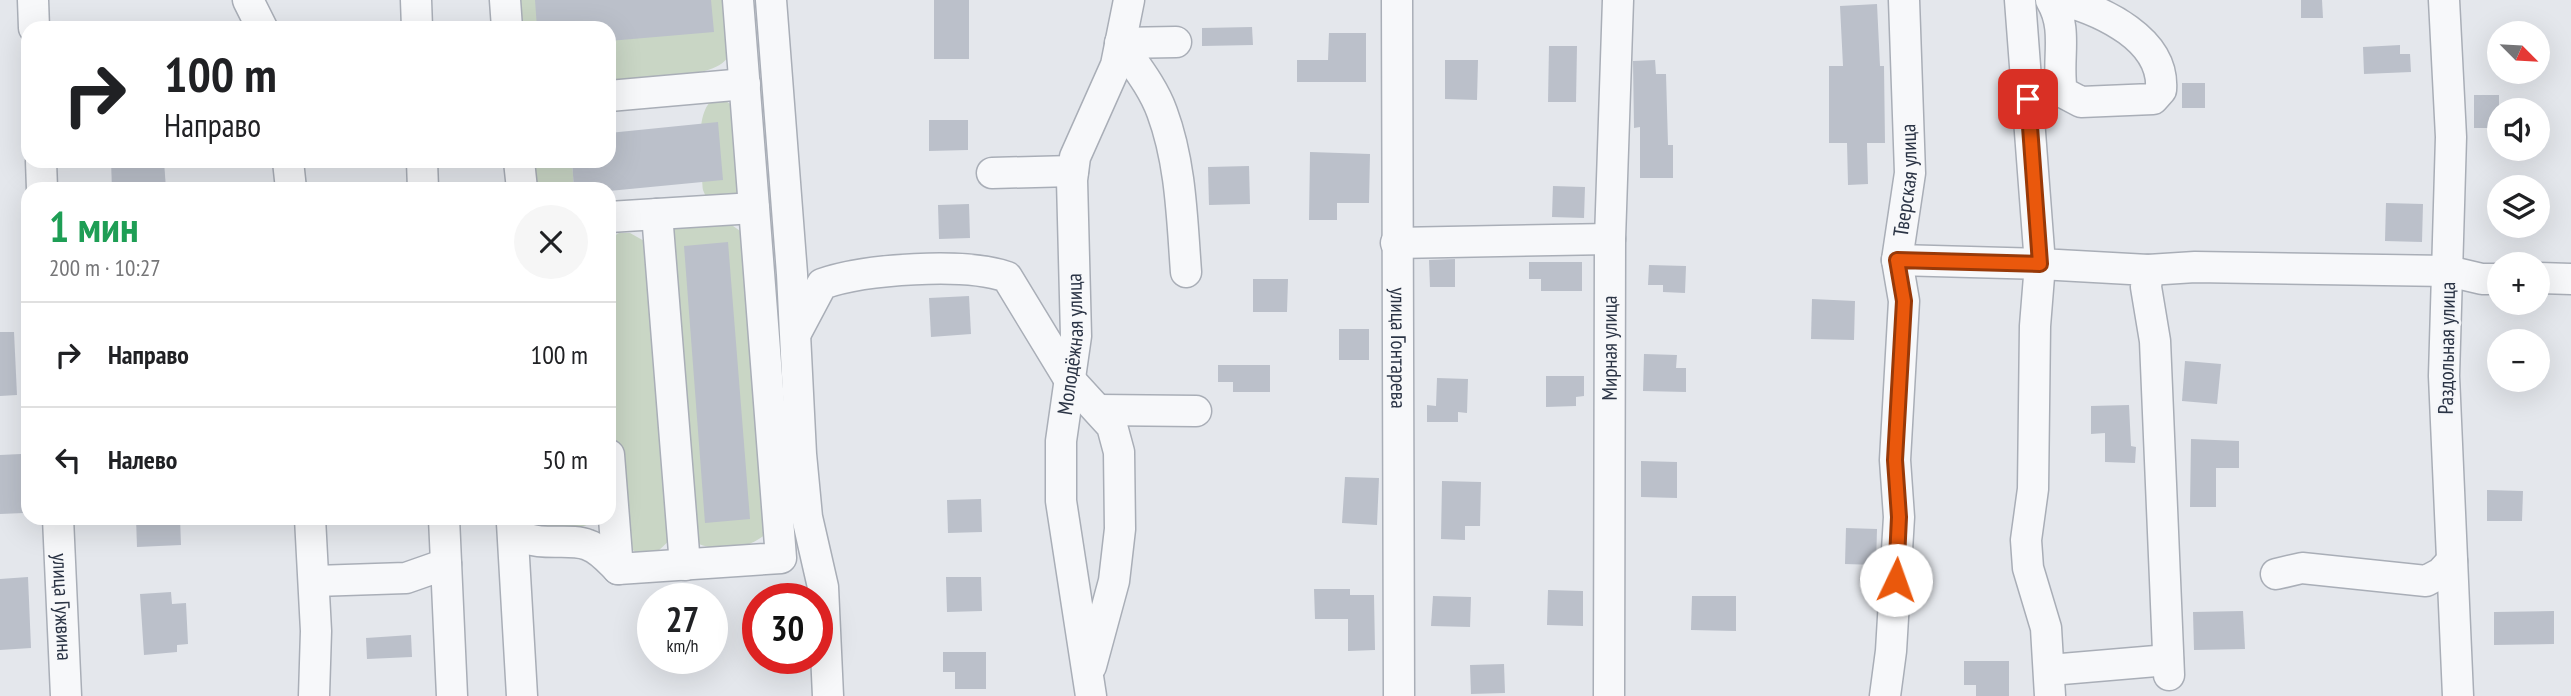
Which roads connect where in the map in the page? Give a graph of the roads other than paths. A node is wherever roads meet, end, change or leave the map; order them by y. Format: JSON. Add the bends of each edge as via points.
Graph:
{"nodes":[{"id":1,"x":33,"y":0,"type":"edge"},
{"id":2,"x":248,"y":0,"type":"edge"},
{"id":3,"x":416,"y":0,"type":"edge"},
{"id":4,"x":505,"y":0,"type":"edge"},
{"id":5,"x":738,"y":0,"type":"edge"},
{"id":6,"x":771,"y":0,"type":"edge"},
{"id":7,"x":1129,"y":0,"type":"edge"},
{"id":8,"x":1398,"y":0,"type":"edge"},
{"id":9,"x":1618,"y":0,"type":"edge"},
{"id":10,"x":1904,"y":0,"type":"edge"},
{"id":11,"x":2020,"y":0,"type":"edge"},
{"id":12,"x":2051,"y":0,"type":"edge"},
{"id":13,"x":2062,"y":0,"type":"edge"},
{"id":14,"x":2444,"y":0,"type":"edge"},
{"id":15,"x":34,"y":21,"type":"edge"},
{"id":16,"x":258,"y":21,"type":"edge"},
{"id":17,"x":417,"y":21,"type":"edge"},
{"id":18,"x":507,"y":21,"type":"edge"},
{"id":19,"x":1176,"y":42,"type":"dead end"},
{"id":20,"x":1120,"y":43,"type":"junction"},
{"id":21,"x":745,"y":84,"type":"junction"},
{"id":22,"x":616,"y":95,"type":"edge"},
{"id":23,"x":1073,"y":171,"type":"junction"},
{"id":24,"x":992,"y":173,"type":"dead end"},
{"id":25,"x":754,"y":208,"type":"junction"},
{"id":26,"x":657,"y":214,"type":"junction"},
{"id":27,"x":616,"y":217,"type":"edge"},
{"id":28,"x":1610,"y":239,"type":"junction"},
{"id":29,"x":1396,"y":243,"type":"junction"},
{"id":30,"x":1897,"y":260,"type":"junction"},
{"id":31,"x":2040,"y":264,"type":"junction"},
{"id":32,"x":2148,"y":270,"type":"junction"},
{"id":33,"x":2448,"y":271,"type":"junction"},
{"id":34,"x":1186,"y":272,"type":"dead end"},
{"id":35,"x":2550,"y":278,"type":"edge"},
{"id":36,"x":2487,"y":279,"type":"edge"},
{"id":37,"x":2571,"y":279,"type":"edge"},
{"id":38,"x":795,"y":337,"type":"junction"},
{"id":39,"x":1069,"y":379,"type":"junction"},
{"id":40,"x":1099,"y":410,"type":"junction"},
{"id":41,"x":1196,"y":411,"type":"dead end"},
{"id":42,"x":58,"y":525,"type":"edge"},
{"id":43,"x":311,"y":525,"type":"edge"},
{"id":44,"x":444,"y":525,"type":"edge"},
{"id":45,"x":511,"y":525,"type":"edge"},
{"id":46,"x":515,"y":525,"type":"edge"},
{"id":47,"x":615,"y":525,"type":"edge"},
{"id":48,"x":2452,"y":561,"type":"junction"},
{"id":49,"x":446,"y":564,"type":"junction"},
{"id":50,"x":685,"y":565,"type":"junction"},
{"id":51,"x":618,"y":569,"type":"junction"},
{"id":52,"x":2276,"y":574,"type":"dead end"},
{"id":53,"x":315,"y":582,"type":"junction"},
{"id":54,"x":2050,"y":683,"type":"edge"},
{"id":55,"x":1089,"y":686,"type":"edge"},
{"id":56,"x":1614,"y":692,"type":"edge"},
{"id":57,"x":66,"y":696,"type":"edge"},
{"id":58,"x":314,"y":696,"type":"edge"},
{"id":59,"x":453,"y":696,"type":"edge"},
{"id":60,"x":522,"y":696,"type":"edge"},
{"id":61,"x":828,"y":696,"type":"edge"},
{"id":62,"x":1399,"y":696,"type":"edge"},
{"id":63,"x":1885,"y":696,"type":"edge"},
{"id":64,"x":2458,"y":696,"type":"edge"}],
"edges":[{"from":1,"to":15,"type":"street"},
{"from":2,"to":16,"type":"street"},
{"from":3,"to":17,"type":"street"},
{"from":4,"to":18,"type":"street"},
{"from":5,"to":21,"type":"street"},
{"from":6,"to":38,"type":"street"},
{"from":7,"to":20,"type":"street","name":"Молодёжная улица"},
{"from":8,"to":29,"type":"street","name":"улица Гонтарева"},
{"from":9,"to":28,"type":"street","name":"Мирная улица"},
{"from":10,"to":30,"type":"street","name":"Тверская улица","via":[[1910,173]]},
{"from":11,"to":31,"type":"street"},
{"from":12,"to":13,"type":"street","via":[[2062,25],[2062,92],[2081,102],[2153,99],[2161,90],[2159,67],[2129,30],[2119,21]]},
{"from":14,"to":33,"type":"street","name":"Раздольная улица","via":[[2451,138]]},
{"from":19,"to":20,"type":"street"},
{"from":20,"to":23,"type":"street","name":"Молодёжная улица","via":[[1116,65]]},
{"from":20,"to":34,"type":"street","via":[[1162,112],[1180,191]]},
{"from":21,"to":22,"type":"street"},
{"from":21,"to":25,"type":"street"},
{"from":23,"to":24,"type":"street"},
{"from":23,"to":39,"type":"street","name":"Молодёжная улица","via":[[1076,336]]},
{"from":25,"to":26,"type":"street"},
{"from":25,"to":50,"type":"street","via":[[781,558]]},
{"from":26,"to":27,"type":"street"},
{"from":26,"to":50,"type":"street"},
{"from":28,"to":29,"type":"street"},
{"from":28,"to":56,"type":"street","name":"Мирная улица"},
{"from":29,"to":62,"type":"street","name":"улица Гонтарева"},
{"from":30,"to":31,"type":"street"},
{"from":30,"to":63,"type":"street","name":"Тверская улица","via":[[1904,301],[1895,460],[1899,543]]},
{"from":31,"to":32,"type":"street"},
{"from":31,"to":54,"type":"street","via":[[2033,489],[2026,540],[2028,568],[2046,628]]},
{"from":32,"to":33,"type":"street"},
{"from":32,"to":54,"type":"street","via":[[2169,668]]},
{"from":33,"to":36,"type":"street"},
{"from":33,"to":48,"type":"street","name":"Раздольная улица","via":[[2444,376]]},
{"from":35,"to":37,"type":"street"},
{"from":38,"to":39,"type":"street","via":[[822,284],[846,276],[931,270],[992,272],[1007,277]]},
{"from":38,"to":61,"type":"street","via":[[807,517],[823,587]]},
{"from":39,"to":40,"type":"street"},
{"from":39,"to":55,"type":"street","name":"Молодёжная улица","via":[[1061,441],[1061,500]]},
{"from":40,"to":41,"type":"street"},
{"from":40,"to":55,"type":"street","via":[[1112,426],[1119,452],[1120,530],[1114,581]]},
{"from":42,"to":57,"type":"street","name":"улица Гужвина"},
{"from":43,"to":53,"type":"street"},
{"from":44,"to":49,"type":"street"},
{"from":45,"to":60,"type":"street"},
{"from":46,"to":51,"type":"street","via":[[524,537],[536,542],[588,544]]},
{"from":47,"to":51,"type":"street"},
{"from":48,"to":52,"type":"street","via":[[2426,581],[2302,568]]},
{"from":48,"to":64,"type":"street","name":"Раздольная улица"},
{"from":49,"to":53,"type":"street","via":[[406,578]]},
{"from":49,"to":59,"type":"street"},
{"from":50,"to":51,"type":"street"},
{"from":53,"to":58,"type":"street"}]}
